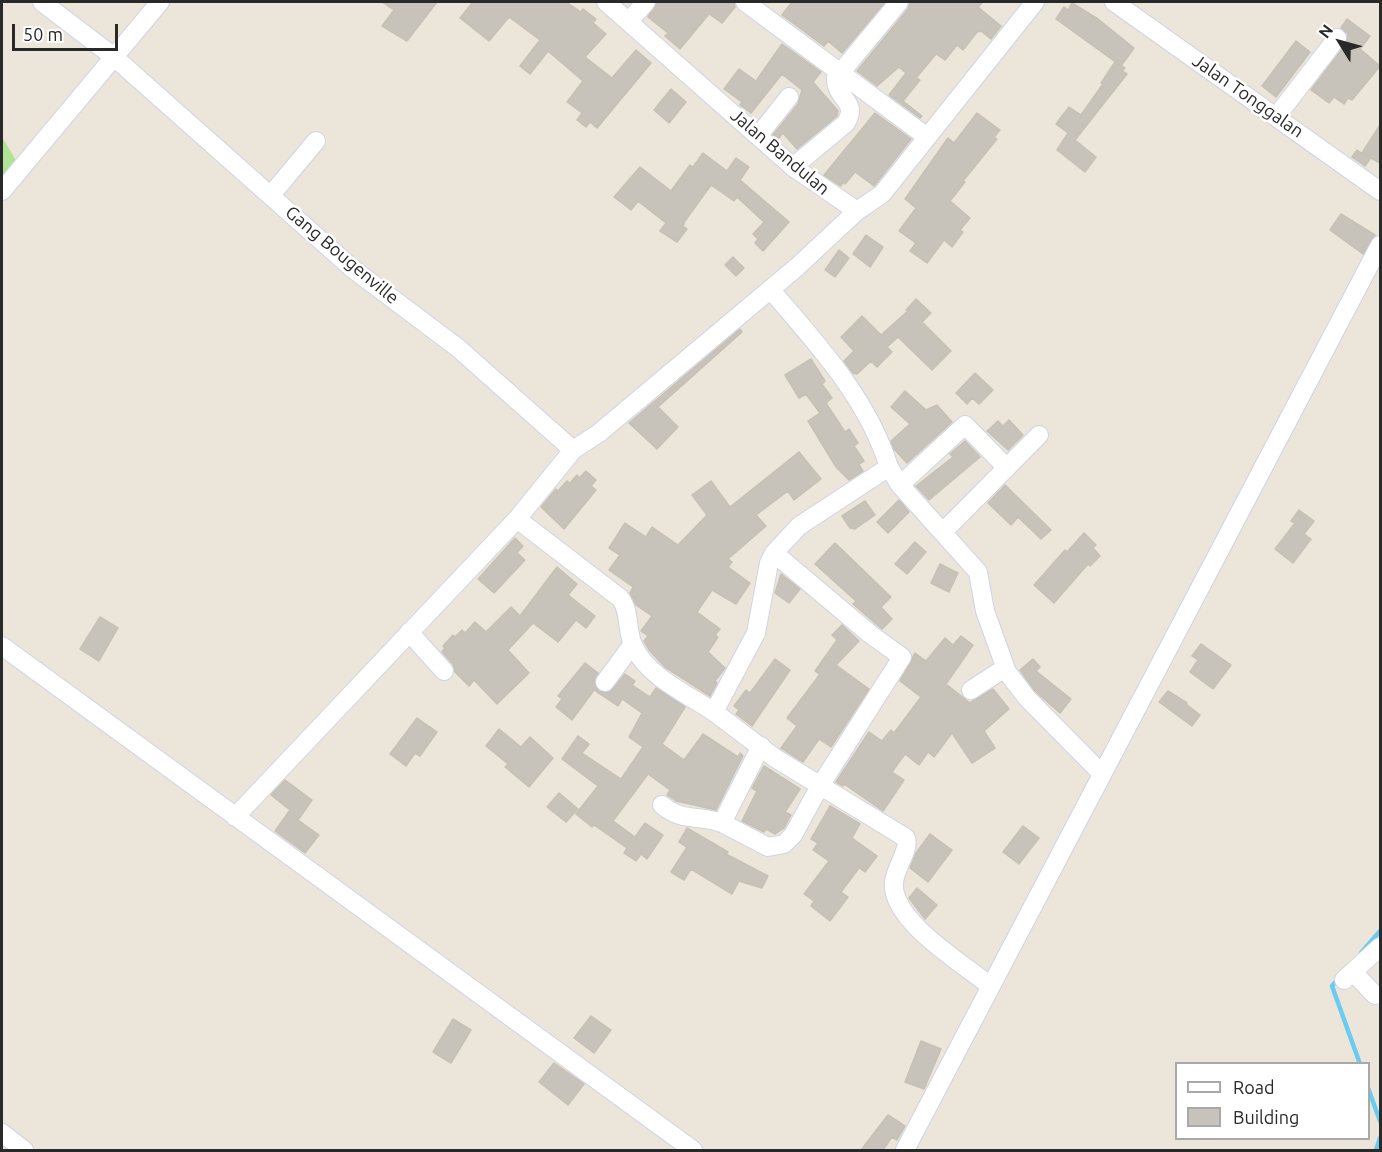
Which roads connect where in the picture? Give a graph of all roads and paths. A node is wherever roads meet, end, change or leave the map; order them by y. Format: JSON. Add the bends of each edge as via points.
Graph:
{"nodes":[{"id":1,"x":42,"y":2,"type":"edge"},
{"id":2,"x":160,"y":2,"type":"edge"},
{"id":3,"x":606,"y":2,"type":"edge"},
{"id":4,"x":646,"y":2,"type":"edge"},
{"id":5,"x":745,"y":2,"type":"edge"},
{"id":6,"x":899,"y":2,"type":"edge"},
{"id":7,"x":1035,"y":2,"type":"edge"},
{"id":8,"x":1114,"y":2,"type":"edge"},
{"id":9,"x":629,"y":21,"type":"junction"},
{"id":10,"x":1337,"y":38,"type":"dead end"},
{"id":11,"x":114,"y":57,"type":"junction"},
{"id":12,"x":839,"y":74,"type":"junction"},
{"id":13,"x":789,"y":97,"type":"dead end"},
{"id":14,"x":1276,"y":117,"type":"junction"},
{"id":15,"x":758,"y":136,"type":"junction"},
{"id":16,"x":927,"y":137,"type":"junction"},
{"id":17,"x":316,"y":141,"type":"dead end"},
{"id":18,"x":794,"y":167,"type":"junction"},
{"id":19,"x":2,"y":191,"type":"edge"},
{"id":20,"x":1380,"y":192,"type":"edge"},
{"id":21,"x":271,"y":195,"type":"junction"},
{"id":22,"x":857,"y":212,"type":"junction"},
{"id":23,"x":1380,"y":245,"type":"edge"},
{"id":24,"x":770,"y":289,"type":"junction"},
{"id":25,"x":1040,"y":435,"type":"dead end"},
{"id":26,"x":573,"y":450,"type":"junction"},
{"id":27,"x":889,"y":467,"type":"junction"},
{"id":28,"x":1007,"y":468,"type":"junction"},
{"id":29,"x":900,"y":485,"type":"junction"},
{"id":30,"x":517,"y":519,"type":"junction"},
{"id":31,"x":943,"y":532,"type":"junction"},
{"id":32,"x":774,"y":553,"type":"junction"},
{"id":33,"x":409,"y":632,"type":"junction"},
{"id":34,"x":632,"y":645,"type":"junction"},
{"id":35,"x":2,"y":646,"type":"edge"},
{"id":36,"x":1005,"y":668,"type":"junction"},
{"id":37,"x":444,"y":671,"type":"dead end"},
{"id":38,"x":605,"y":682,"type":"dead end"},
{"id":39,"x":971,"y":690,"type":"dead end"},
{"id":40,"x":714,"y":712,"type":"junction"},
{"id":41,"x":761,"y":746,"type":"junction"},
{"id":42,"x":1102,"y":774,"type":"junction"},
{"id":43,"x":820,"y":786,"type":"junction"},
{"id":44,"x":662,"y":805,"type":"dead end"},
{"id":45,"x":235,"y":817,"type":"junction"},
{"id":46,"x":722,"y":823,"type":"junction"},
{"id":47,"x":1380,"y":946,"type":"edge"},
{"id":48,"x":989,"y":985,"type":"junction"},
{"id":49,"x":1375,"y":995,"type":"dead end"},
{"id":50,"x":2,"y":1133,"type":"edge"},
{"id":51,"x":24,"y":1150,"type":"edge"},
{"id":52,"x":693,"y":1150,"type":"edge"},
{"id":53,"x":905,"y":1150,"type":"edge"}],
"edges":[{"from":1,"to":11,"type":"street","name":"Gang Bougenville"},
{"from":2,"to":11,"type":"street"},
{"from":3,"to":9,"type":"street","name":"Jalan Bandulan"},
{"from":4,"to":9,"type":"street"},
{"from":5,"to":12,"type":"street"},
{"from":6,"to":12,"type":"street"},
{"from":7,"to":16,"type":"street"},
{"from":8,"to":14,"type":"street","name":"Jalan Tonggalan"},
{"from":9,"to":15,"type":"street","name":"Jalan Bandulan"},
{"from":10,"to":14,"type":"street"},
{"from":11,"to":19,"type":"street"},
{"from":11,"to":21,"type":"street","name":"Gang Bougenville"},
{"from":12,"to":16,"type":"street"},
{"from":12,"to":18,"type":"street","via":[[838,92],[852,114]]},
{"from":13,"to":15,"type":"street"},
{"from":14,"to":20,"type":"street","name":"Jalan Tonggalan"},
{"from":15,"to":18,"type":"street","name":"Jalan Bandulan"},
{"from":16,"to":22,"type":"street","via":[[882,194]]},
{"from":17,"to":21,"type":"street"},
{"from":18,"to":22,"type":"street","name":"Jalan Bandulan"},
{"from":21,"to":26,"type":"street","name":"Gang Bougenville","via":[[353,268],[458,348]]},
{"from":22,"to":24,"type":"street"},
{"from":23,"to":42,"type":"street"},
{"from":24,"to":26,"type":"street","via":[[599,433]]},
{"from":24,"to":27,"type":"street","via":[[841,371]]},
{"from":25,"to":28,"type":"street"},
{"from":26,"to":30,"type":"street"},
{"from":27,"to":29,"type":"street"},
{"from":27,"to":32,"type":"street","via":[[799,526]]},
{"from":28,"to":29,"type":"street","via":[[965,425]]},
{"from":28,"to":31,"type":"street"},
{"from":29,"to":31,"type":"street"},
{"from":30,"to":33,"type":"street"},
{"from":30,"to":34,"type":"street","via":[[620,598]]},
{"from":31,"to":36,"type":"street","via":[[978,572],[985,611]]},
{"from":32,"to":40,"type":"street","via":[[756,633]]},
{"from":32,"to":43,"type":"street","via":[[902,657]]},
{"from":33,"to":37,"type":"street"},
{"from":33,"to":45,"type":"street"},
{"from":34,"to":38,"type":"street"},
{"from":34,"to":40,"type":"street","via":[[640,659],[658,675]]},
{"from":35,"to":45,"type":"street"},
{"from":36,"to":39,"type":"street"},
{"from":36,"to":42,"type":"street","via":[[1027,698]]},
{"from":40,"to":41,"type":"street"},
{"from":41,"to":43,"type":"street"},
{"from":41,"to":46,"type":"street"},
{"from":42,"to":48,"type":"street"},
{"from":43,"to":46,"type":"street","via":[[793,835],[776,847],[768,847]]},
{"from":43,"to":48,"type":"street","via":[[906,838],[907,846],[894,883],[897,902],[915,926]]},
{"from":44,"to":46,"type":"street","via":[[684,819],[705,818]]},
{"from":45,"to":52,"type":"street"},
{"from":47,"to":49,"type":"street","via":[[1349,976]]},
{"from":48,"to":53,"type":"street"},
{"from":50,"to":51,"type":"street"}]}
